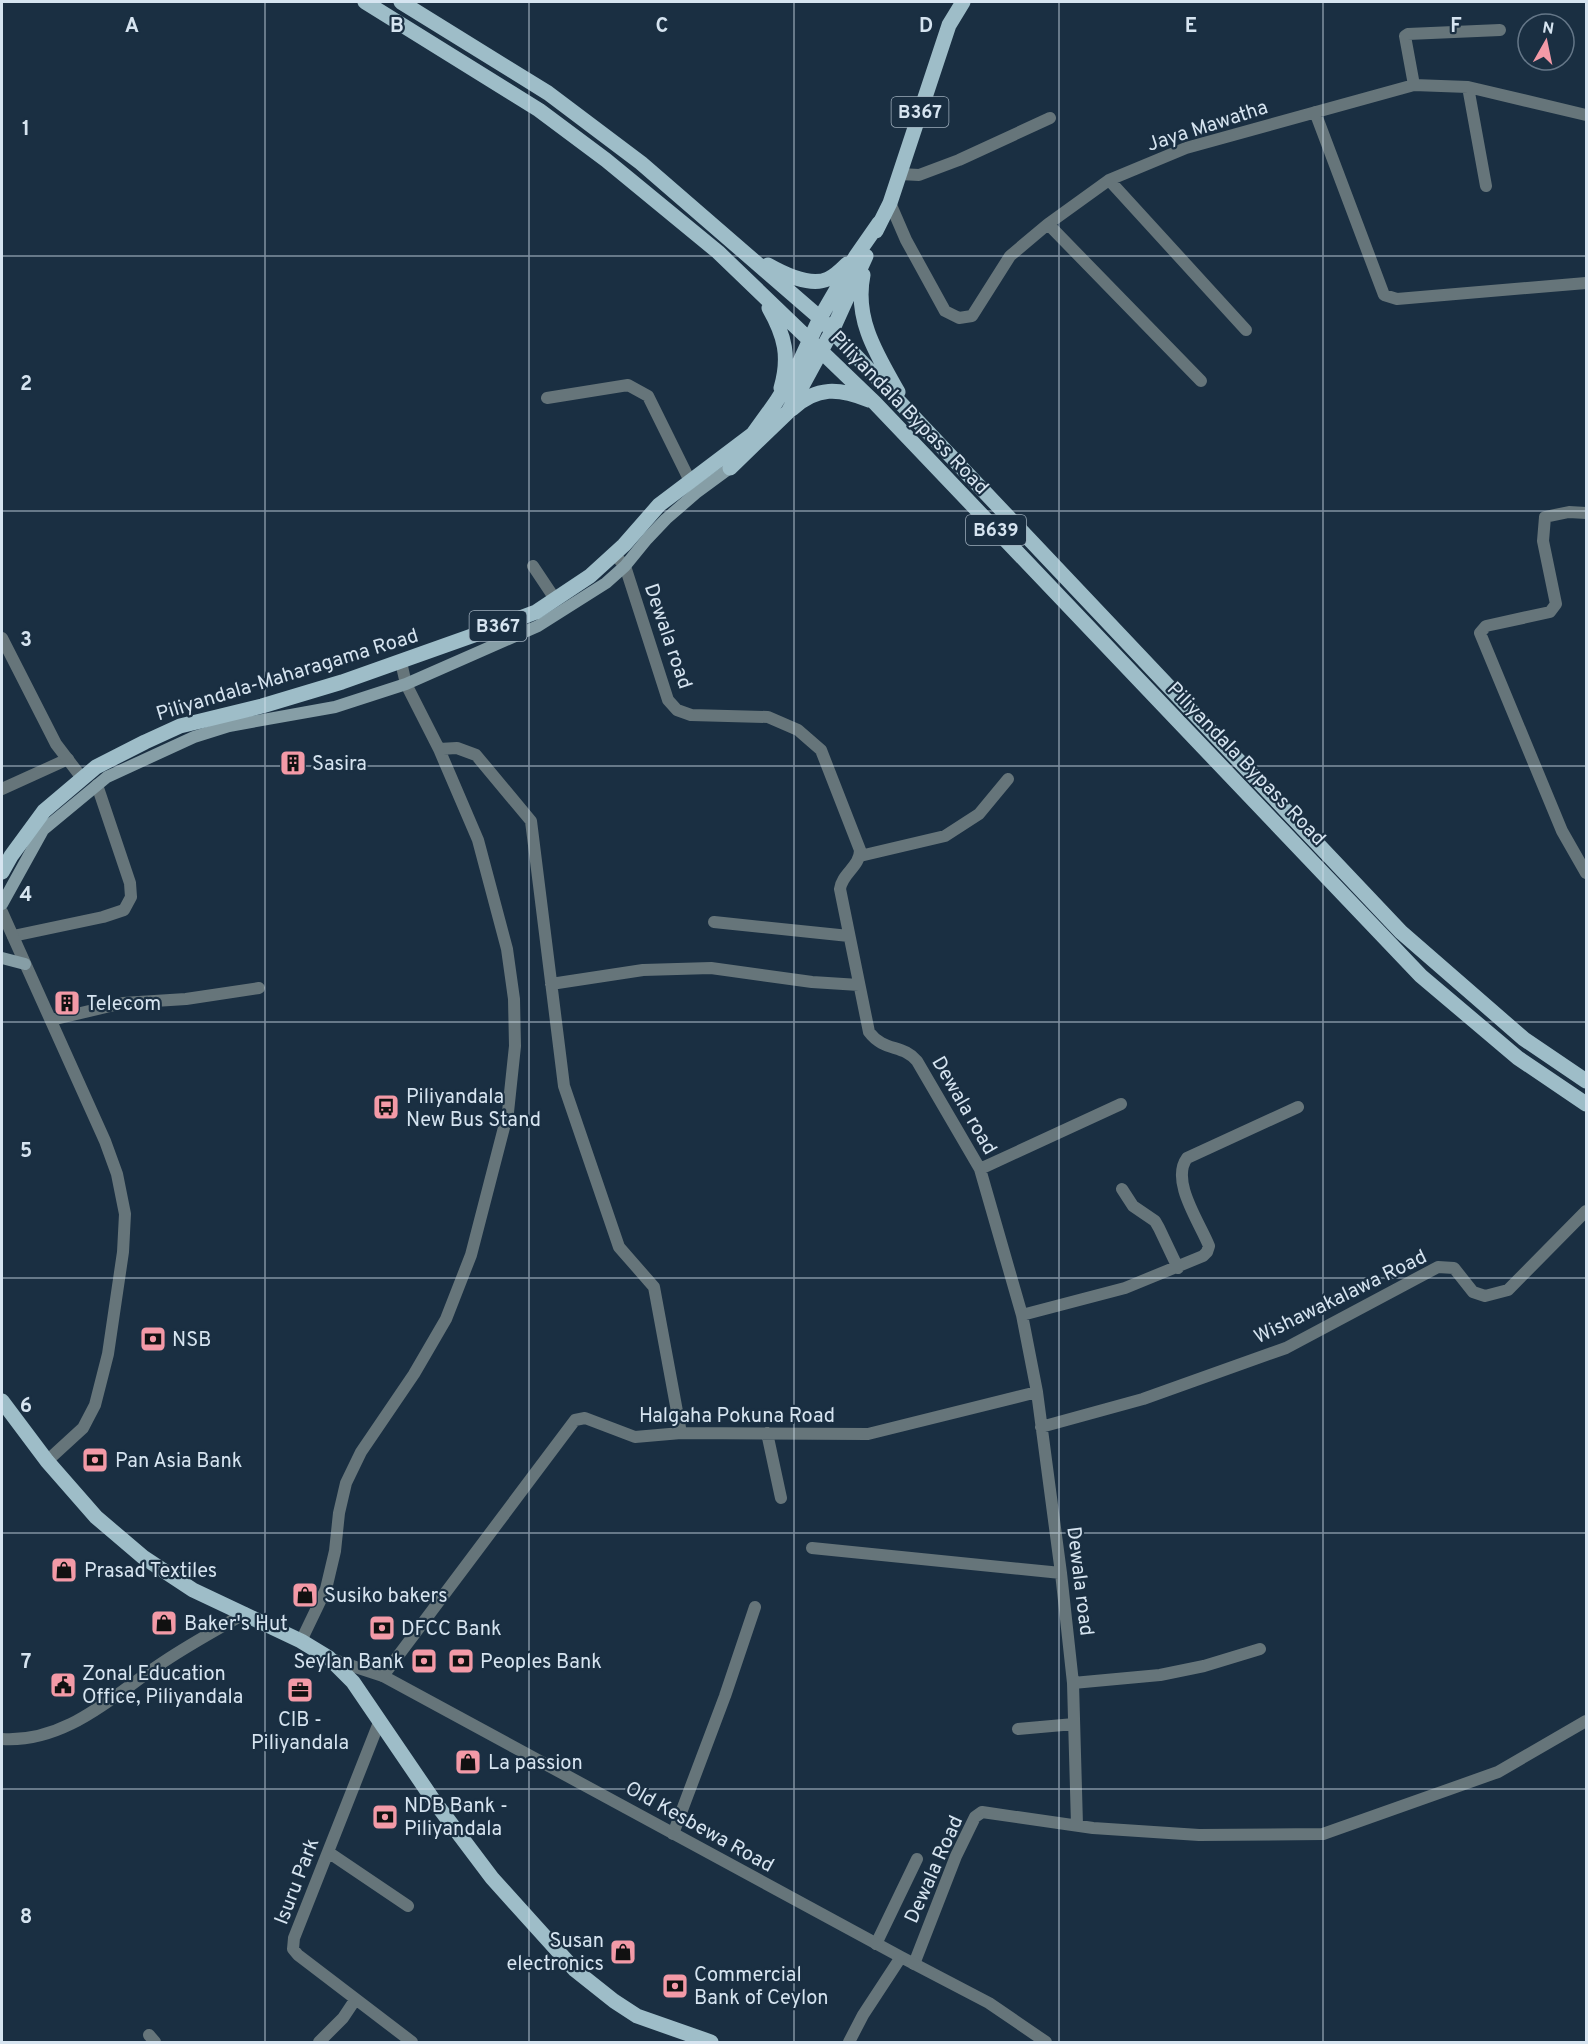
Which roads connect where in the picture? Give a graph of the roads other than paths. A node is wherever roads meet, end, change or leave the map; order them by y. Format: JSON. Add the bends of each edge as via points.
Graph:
{"nodes":[{"id":1,"x":365,"y":2,"type":"edge"},
{"id":2,"x":401,"y":2,"type":"edge"},
{"id":3,"x":963,"y":2,"type":"edge"},
{"id":4,"x":1500,"y":30,"type":"dead end"},
{"id":5,"x":1414,"y":85,"type":"junction"},
{"id":6,"x":1468,"y":87,"type":"junction"},
{"id":7,"x":1315,"y":112,"type":"junction"},
{"id":8,"x":1587,"y":115,"type":"edge"},
{"id":9,"x":1050,"y":118,"type":"dead end"},
{"id":10,"x":900,"y":174,"type":"junction"},
{"id":11,"x":1109,"y":180,"type":"junction"},
{"id":12,"x":1486,"y":186,"type":"dead end"},
{"id":13,"x":890,"y":203,"type":"junction"},
{"id":14,"x":1048,"y":224,"type":"junction"},
{"id":15,"x":748,"y":253,"type":"junction"},
{"id":16,"x":861,"y":255,"type":"junction"},
{"id":17,"x":1587,"y":283,"type":"edge"},
{"id":18,"x":761,"y":295,"type":"junction"},
{"id":19,"x":820,"y":318,"type":"junction"},
{"id":20,"x":1246,"y":330,"type":"dead end"},
{"id":21,"x":832,"y":331,"type":"junction"},
{"id":22,"x":809,"y":339,"type":"junction"},
{"id":23,"x":822,"y":351,"type":"junction"},
{"id":24,"x":1201,"y":381,"type":"dead end"},
{"id":25,"x":547,"y":398,"type":"dead end"},
{"id":26,"x":875,"y":403,"type":"junction"},
{"id":27,"x":779,"y":411,"type":"junction"},
{"id":28,"x":911,"y":414,"type":"junction"},
{"id":29,"x":730,"y":468,"type":"joint"},
{"id":30,"x":690,"y":481,"type":"junction"},
{"id":31,"x":1587,"y":513,"type":"edge"},
{"id":32,"x":614,"y":554,"type":"junction"},
{"id":33,"x":533,"y":566,"type":"dead end"},
{"id":34,"x":626,"y":567,"type":"junction"},
{"id":35,"x":555,"y":599,"type":"junction"},
{"id":36,"x":2,"y":638,"type":"edge"},
{"id":37,"x":401,"y":662,"type":"junction"},
{"id":38,"x":406,"y":684,"type":"junction"},
{"id":39,"x":439,"y":749,"type":"junction"},
{"id":40,"x":68,"y":759,"type":"junction"},
{"id":41,"x":82,"y":778,"type":"junction"},
{"id":42,"x":1008,"y":779,"type":"dead end"},
{"id":43,"x":98,"y":785,"type":"junction"},
{"id":44,"x":2,"y":789,"type":"edge"},
{"id":45,"x":860,"y":856,"type":"junction"},
{"id":46,"x":2,"y":872,"type":"edge"},
{"id":47,"x":1587,"y":873,"type":"edge"},
{"id":48,"x":2,"y":904,"type":"edge"},
{"id":49,"x":2,"y":912,"type":"edge"},
{"id":50,"x":714,"y":922,"type":"dead end"},
{"id":51,"x":13,"y":936,"type":"junction"},
{"id":52,"x":849,"y":936,"type":"junction"},
{"id":53,"x":2,"y":958,"type":"edge"},
{"id":54,"x":25,"y":964,"type":"junction"},
{"id":55,"x":551,"y":984,"type":"junction"},
{"id":56,"x":859,"y":986,"type":"junction"},
{"id":57,"x":259,"y":988,"type":"dead end"},
{"id":58,"x":51,"y":1020,"type":"junction"},
{"id":59,"x":1587,"y":1081,"type":"edge"},
{"id":60,"x":1121,"y":1104,"type":"dead end"},
{"id":61,"x":1587,"y":1104,"type":"edge"},
{"id":62,"x":1298,"y":1107,"type":"dead end"},
{"id":63,"x":980,"y":1169,"type":"junction"},
{"id":64,"x":1122,"y":1189,"type":"dead end"},
{"id":65,"x":1587,"y":1211,"type":"edge"},
{"id":66,"x":1178,"y":1268,"type":"junction"},
{"id":67,"x":1023,"y":1315,"type":"junction"},
{"id":68,"x":1037,"y":1392,"type":"junction"},
{"id":69,"x":2,"y":1401,"type":"edge"},
{"id":70,"x":1041,"y":1428,"type":"junction"},
{"id":71,"x":681,"y":1433,"type":"junction"},
{"id":72,"x":767,"y":1434,"type":"junction"},
{"id":73,"x":47,"y":1461,"type":"junction"},
{"id":74,"x":781,"y":1498,"type":"dead end"},
{"id":75,"x":812,"y":1548,"type":"dead end"},
{"id":76,"x":1061,"y":1573,"type":"junction"},
{"id":77,"x":755,"y":1607,"type":"dead end"},
{"id":78,"x":245,"y":1613,"type":"junction"},
{"id":79,"x":301,"y":1641,"type":"junction"},
{"id":80,"x":1260,"y":1649,"type":"dead end"},
{"id":81,"x":329,"y":1658,"type":"junction"},
{"id":82,"x":383,"y":1676,"type":"junction"},
{"id":83,"x":1073,"y":1683,"type":"junction"},
{"id":84,"x":380,"y":1720,"type":"junction"},
{"id":85,"x":1587,"y":1721,"type":"edge"},
{"id":86,"x":1074,"y":1724,"type":"junction"},
{"id":87,"x":1018,"y":1729,"type":"dead end"},
{"id":88,"x":2,"y":1739,"type":"edge"},
{"id":89,"x":1077,"y":1825,"type":"junction"},
{"id":90,"x":673,"y":1834,"type":"junction"},
{"id":91,"x":328,"y":1852,"type":"junction"},
{"id":92,"x":917,"y":1859,"type":"dead end"},
{"id":93,"x":408,"y":1906,"type":"dead end"},
{"id":94,"x":876,"y":1944,"type":"junction"},
{"id":95,"x":901,"y":1958,"type":"junction"},
{"id":96,"x":914,"y":1964,"type":"junction"},
{"id":97,"x":355,"y":2000,"type":"junction"},
{"id":98,"x":319,"y":2043,"type":"edge"},
{"id":99,"x":412,"y":2043,"type":"edge"},
{"id":100,"x":711,"y":2043,"type":"edge"},
{"id":101,"x":849,"y":2043,"type":"edge"},
{"id":102,"x":1046,"y":2043,"type":"edge"}],
"edges":[{"from":1,"to":18,"type":"main road","name":"Piliyandala Bypass Road","number":"B639","via":[[539,110],[606,159],[718,252]]},
{"from":2,"to":15,"type":"main road","name":"Piliyandala Bypass Road","number":"B639","via":[[548,93],[641,163]]},
{"from":3,"to":10,"type":"main road","name":"Piliyandala-Maharagama Road","number":"B367","via":[[949,25]]},
{"from":4,"to":5,"type":"street","via":[[1408,34],[1405,36]]},
{"from":5,"to":6,"type":"street","name":"Jaya Mawatha"},
{"from":5,"to":7,"type":"street","name":"Jaya Mawatha"},
{"from":6,"to":8,"type":"street","name":"Jaya Mawatha"},
{"from":6,"to":12,"type":"street"},
{"from":7,"to":11,"type":"street","name":"Jaya Mawatha","via":[[1186,148]]},
{"from":7,"to":17,"type":"street","via":[[1384,295],[1397,299]]},
{"from":9,"to":10,"type":"street","via":[[939,167],[919,174]]},
{"from":10,"to":13,"type":"main road","name":"Piliyandala-Maharagama Road","number":"B367"},
{"from":11,"to":14,"type":"street","name":"Jaya Mawatha"},
{"from":11,"to":20,"type":"street"},
{"from":13,"to":14,"type":"street","name":"Jaya Mawatha","via":[[945,311],[959,318],[972,316],[1010,256]]},
{"from":13,"to":16,"type":"main road","name":"Piliyandala-Maharagama Road","number":"B367"},
{"from":14,"to":24,"type":"street"},
{"from":15,"to":16,"type":"main road","via":[[782,272],[817,281],[828,279]]},
{"from":15,"to":19,"type":"main road","name":"Piliyandala Bypass Road","number":"B639"},
{"from":16,"to":19,"type":"main road","name":"Piliyandala-Maharagama Road","number":"B367"},
{"from":16,"to":21,"type":"main road","name":"Piliyandala-Maharagama Road","number":"B367"},
{"from":16,"to":28,"type":"main road","via":[[861,308],[871,344]]},
{"from":18,"to":22,"type":"main road","name":"Piliyandala Bypass Road","number":"B639"},
{"from":18,"to":27,"type":"main road","via":[[778,323],[786,347]]},
{"from":19,"to":21,"type":"main road","name":"Piliyandala Bypass Road","number":"B639"},
{"from":19,"to":22,"type":"main road","name":"Piliyandala-Maharagama Road","number":"B367"},
{"from":21,"to":23,"type":"main road","name":"Piliyandala-Maharagama Road","number":"B367"},
{"from":21,"to":28,"type":"main road","name":"Piliyandala Bypass Road","number":"B639"},
{"from":22,"to":23,"type":"main road","name":"Piliyandala Bypass Road","number":"B639"},
{"from":22,"to":27,"type":"main road","name":"Piliyandala-Maharagama Road","number":"B367"},
{"from":23,"to":26,"type":"main road","name":"Piliyandala Bypass Road","number":"B639"},
{"from":23,"to":27,"type":"main road","name":"Piliyandala-Maharagama Road","number":"B367"},
{"from":25,"to":30,"type":"street","via":[[628,385],[648,396]]},
{"from":26,"to":27,"type":"main road","via":[[826,390]]},
{"from":26,"to":61,"type":"main road","name":"Piliyandala Bypass Road","number":"B639","via":[[1421,976],[1518,1058]]},
{"from":27,"to":29,"type":"main road","name":"Piliyandala-Maharagama Road","number":"B367"},
{"from":27,"to":30,"type":"main road","name":"Piliyandala-Maharagama Road","number":"B367"},
{"from":28,"to":59,"type":"main road","name":"Piliyandala Bypass Road","number":"B639","via":[[1401,932],[1524,1039]]},
{"from":29,"to":34,"type":"main road","name":"Piliyandala-Maharagama Road","number":"B367","via":[[666,519]]},
{"from":30,"to":32,"type":"main road","name":"Piliyandala-Maharagama Road","number":"B367","via":[[659,505]]},
{"from":31,"to":47,"type":"street","via":[[1545,517],[1543,541],[1556,604],[1550,612],[1486,626],[1480,633],[1562,831]]},
{"from":32,"to":34,"type":"street"},
{"from":32,"to":35,"type":"main road","name":"Piliyandala-Maharagama Road","number":"B367"},
{"from":33,"to":35,"type":"street"},
{"from":34,"to":38,"type":"main road","name":"Piliyandala-Maharagama Road","number":"B367","via":[[538,626]]},
{"from":34,"to":45,"type":"street","name":"Dewala road","via":[[668,700],[677,710],[691,715],[768,717],[798,730],[821,750]]},
{"from":35,"to":37,"type":"main road","name":"Piliyandala-Maharagama Road","number":"B367","via":[[536,612]]},
{"from":36,"to":40,"type":"street","via":[[56,744]]},
{"from":37,"to":38,"type":"street"},
{"from":37,"to":41,"type":"main road","name":"Piliyandala-Maharagama Road","number":"B367","via":[[262,706],[180,726],[96,767]]},
{"from":38,"to":39,"type":"street"},
{"from":38,"to":43,"type":"main road","name":"Piliyandala-Maharagama Road","number":"B367","via":[[335,707],[194,736],[107,777]]},
{"from":39,"to":55,"type":"street","via":[[457,748],[476,754],[531,821]]},
{"from":39,"to":79,"type":"street","via":[[478,840],[507,949],[515,1046],[508,1112],[471,1255],[446,1319],[361,1452],[346,1483],[326,1589]]},
{"from":40,"to":41,"type":"street"},
{"from":40,"to":44,"type":"street"},
{"from":41,"to":46,"type":"main road","name":"Piliyandala-Maharagama Road","number":"B367","via":[[44,811]]},
{"from":42,"to":45,"type":"street","via":[[979,814],[945,836]]},
{"from":43,"to":48,"type":"main road","name":"Piliyandala-Maharagama Road","number":"B367","via":[[44,830]]},
{"from":43,"to":51,"type":"street","via":[[130,883],[128,904],[124,910],[103,917]]},
{"from":45,"to":52,"type":"street","name":"Dewala road","via":[[840,889]]},
{"from":49,"to":51,"type":"street"},
{"from":50,"to":52,"type":"street"},
{"from":51,"to":54,"type":"street"},
{"from":52,"to":56,"type":"street","name":"Dewala road"},
{"from":53,"to":54,"type":"main road"},
{"from":54,"to":58,"type":"street"},
{"from":55,"to":56,"type":"street","via":[[643,970],[711,968]]},
{"from":55,"to":71,"type":"street","via":[[564,1086],[619,1247],[654,1287]]},
{"from":56,"to":63,"type":"street","name":"Dewala road","via":[[869,1032],[883,1045],[912,1054]]},
{"from":57,"to":58,"type":"street","via":[[123,1003]]},
{"from":58,"to":73,"type":"street","via":[[117,1174],[124,1214],[123,1252],[110,1343],[95,1405],[83,1428]]},
{"from":60,"to":63,"type":"street"},
{"from":62,"to":66,"type":"street","via":[[1183,1163],[1186,1196],[1209,1246],[1203,1256]]},
{"from":63,"to":67,"type":"street","name":"Dewala road"},
{"from":64,"to":66,"type":"street","via":[[1133,1206],[1155,1221]]},
{"from":65,"to":70,"type":"street","name":"Wishawakalawa Road","via":[[1508,1290],[1485,1296],[1473,1292],[1455,1268],[1438,1267],[1286,1348],[1143,1399]]},
{"from":66,"to":67,"type":"street","via":[[1125,1288]]},
{"from":67,"to":68,"type":"street","name":"Dewala road"},
{"from":68,"to":70,"type":"street","name":"Dewala road"},
{"from":68,"to":72,"type":"street","name":"Halgaha Pokuna Road","via":[[868,1434]]},
{"from":69,"to":73,"type":"main road"},
{"from":70,"to":76,"type":"street","name":"Dewala road"},
{"from":71,"to":72,"type":"street","name":"Halgaha Pokuna Road"},
{"from":71,"to":82,"type":"street","name":"Halgaha Pokuna Road","via":[[635,1437],[585,1418],[575,1420]]},
{"from":72,"to":74,"type":"street"},
{"from":73,"to":78,"type":"main road","via":[[96,1517],[143,1557],[193,1590]]},
{"from":75,"to":76,"type":"street"},
{"from":76,"to":83,"type":"street","name":"Dewala road"},
{"from":77,"to":90,"type":"street"},
{"from":78,"to":79,"type":"main road"},
{"from":78,"to":88,"type":"street","via":[[161,1663],[76,1723],[55,1732]]},
{"from":79,"to":81,"type":"main road"},
{"from":80,"to":83,"type":"street","via":[[1160,1675]]},
{"from":81,"to":82,"type":"street","name":"Old Kesbewa Road"},
{"from":81,"to":84,"type":"main road","via":[[353,1682]]},
{"from":82,"to":90,"type":"street","name":"Old Kesbewa Road"},
{"from":83,"to":86,"type":"street","name":"Dewala road"},
{"from":84,"to":91,"type":"street","name":"Isuru Park"},
{"from":84,"to":100,"type":"main road","via":[[492,1878],[575,1970],[637,2016]]},
{"from":85,"to":89,"type":"street","via":[[1498,1772],[1323,1834],[1199,1836]]},
{"from":86,"to":87,"type":"street"},
{"from":86,"to":89,"type":"street","name":"Dewala road"},
{"from":89,"to":96,"type":"street","name":"Dewala Road","via":[[991,1812],[975,1816]]},
{"from":90,"to":94,"type":"street","name":"Old Kesbewa Road"},
{"from":91,"to":93,"type":"street"},
{"from":91,"to":97,"type":"street","name":"Isuru Park","via":[[293,1949]]},
{"from":92,"to":94,"type":"street"},
{"from":94,"to":95,"type":"street","name":"Old Kesbewa Road"},
{"from":95,"to":96,"type":"street","name":"Old Kesbewa Road"},
{"from":95,"to":101,"type":"street"},
{"from":96,"to":102,"type":"street","name":"Old Kesbewa Road","via":[[989,2003]]},
{"from":97,"to":98,"type":"street"},
{"from":97,"to":99,"type":"street","name":"Isuru Park"}]}
